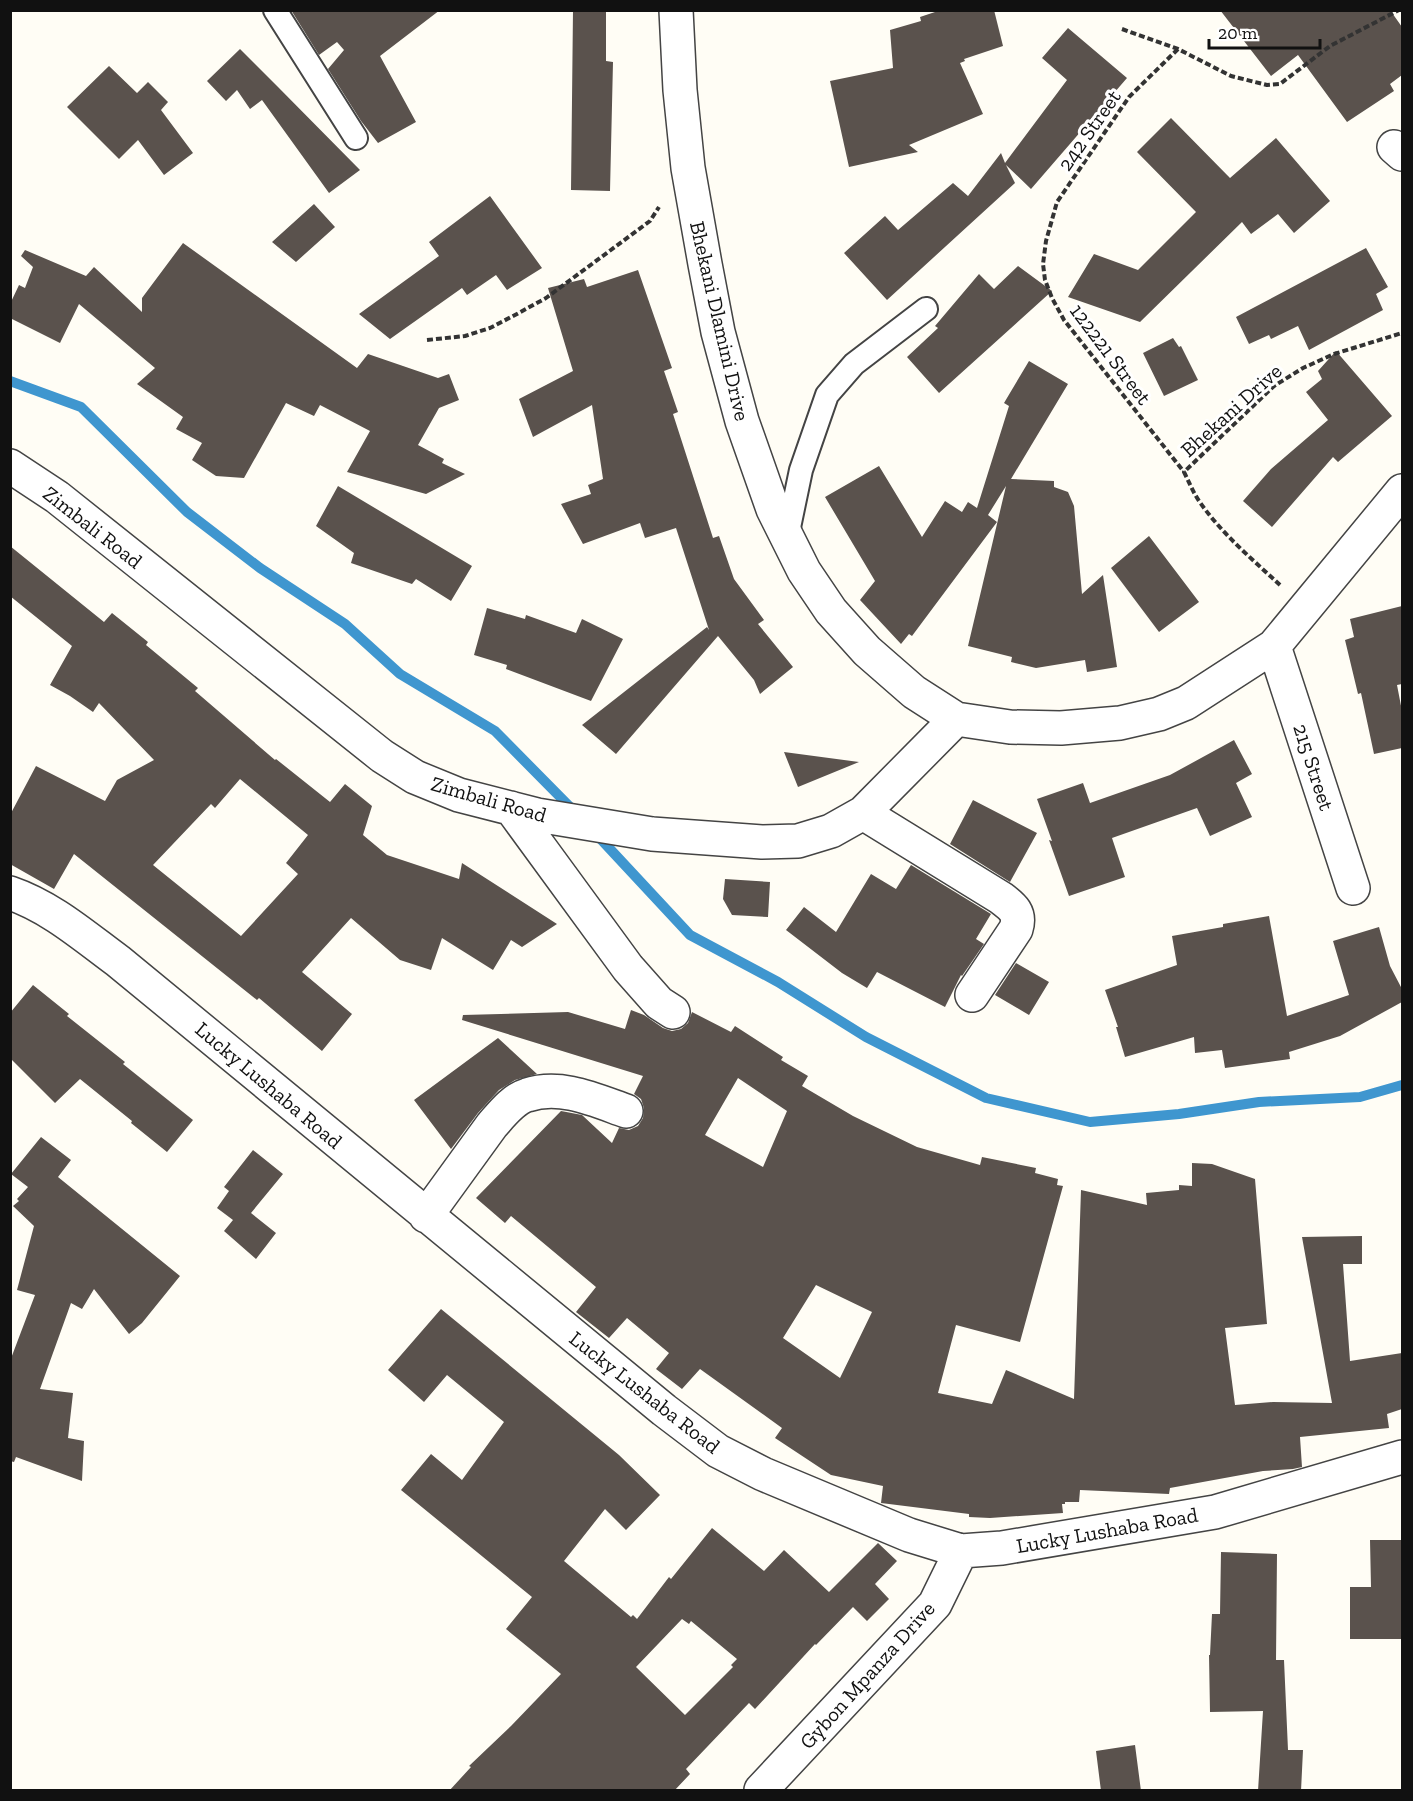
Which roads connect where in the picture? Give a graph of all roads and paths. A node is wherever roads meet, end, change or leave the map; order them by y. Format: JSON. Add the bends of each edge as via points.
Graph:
{"nodes":[{"id":1,"x":275,"y":10,"type":"edge"},
{"id":2,"x":676,"y":10,"type":"edge"},
{"id":3,"x":1399,"y":10,"type":"edge"},
{"id":4,"x":1122,"y":29,"type":"dead end"},
{"id":5,"x":1178,"y":49,"type":"junction"},
{"id":6,"x":356,"y":138,"type":"dead end"},
{"id":7,"x":688,"y":168,"type":"junction"},
{"id":8,"x":1046,"y":241,"type":"joint"},
{"id":9,"x":926,"y":309,"type":"dead end"},
{"id":10,"x":1402,"y":333,"type":"edge"},
{"id":11,"x":427,"y":340,"type":"dead end"},
{"id":12,"x":10,"y":466,"type":"edge"},
{"id":13,"x":1185,"y":472,"type":"junction"},
{"id":14,"x":1402,"y":491,"type":"edge"},
{"id":15,"x":787,"y":537,"type":"junction"},
{"id":16,"x":1304,"y":609,"type":"junction"},
{"id":17,"x":1274,"y":646,"type":"junction"},
{"id":18,"x":956,"y":719,"type":"junction"},
{"id":19,"x":524,"y":812,"type":"junction"},
{"id":20,"x":863,"y":813,"type":"junction"},
{"id":21,"x":1353,"y":888,"type":"dead end"},
{"id":22,"x":10,"y":893,"type":"edge"},
{"id":23,"x":972,"y":995,"type":"dead end"},
{"id":24,"x":673,"y":1012,"type":"dead end"},
{"id":25,"x":626,"y":1111,"type":"dead end"},
{"id":26,"x":426,"y":1216,"type":"junction"},
{"id":27,"x":1402,"y":1457,"type":"edge"},
{"id":28,"x":962,"y":1551,"type":"junction"},
{"id":29,"x":760,"y":1791,"type":"edge"}],
"edges":[{"from":1,"to":6,"type":"lane"},
{"from":2,"to":7,"type":"street","name":"Bhekani Dlamini Drive"},
{"from":3,"to":5,"type":"path","via":[[1330,46],[1280,84],[1267,85],[1231,76]]},
{"from":4,"to":5,"type":"path"},
{"from":5,"to":8,"type":"path","name":"242 Street","via":[[1129,97],[1057,202]]},
{"from":7,"to":11,"type":"path","name":"Bhekani Dlamini Drive","via":[[650,221],[546,298],[490,328],[465,336]]},
{"from":7,"to":15,"type":"street","name":"Bhekani Dlamini Drive","via":[[718,332],[739,410],[773,509]]},
{"from":8,"to":13,"type":"path","name":"122221 Street","via":[[1045,280],[1064,320]]},
{"from":9,"to":15,"type":"lane","via":[[854,364],[827,395],[801,470]]},
{"from":10,"to":13,"type":"path","name":"Bhekani Drive","via":[[1334,354],[1274,386]]},
{"from":12,"to":19,"type":"street","name":"Zimbali Road","via":[[57,497],[382,756],[415,777],[459,795]]},
{"from":13,"to":16,"type":"path","name":"Bhekani Drive","via":[[1209,515]]},
{"from":14,"to":16,"type":"street","name":"Bhekani Dlamini Drive"},
{"from":15,"to":18,"type":"street","name":"Bhekani Dlamini Drive","via":[[831,611],[867,651],[914,692]]},
{"from":16,"to":17,"type":"street","name":"Bhekani Dlamini Drive"},
{"from":17,"to":18,"type":"street","name":"Bhekani Dlamini Drive","via":[[1186,703],[1120,723],[1010,727]]},
{"from":17,"to":21,"type":"street","name":"215 Street"},
{"from":18,"to":20,"type":"street","name":"Zimbali Road"},
{"from":19,"to":20,"type":"street","name":"Zimbali Road","via":[[652,834],[762,842],[798,840],[831,831]]},
{"from":19,"to":24,"type":"street","via":[[628,968],[659,1003]]},
{"from":20,"to":23,"type":"street","via":[[1001,898],[1017,913],[1016,929]]},
{"from":22,"to":26,"type":"street","name":"Lucky Lushaba Road","via":[[60,918],[118,961]]},
{"from":25,"to":26,"type":"street","via":[[579,1094],[525,1095],[492,1125]]},
{"from":26,"to":28,"type":"street","name":"Lucky Lushaba Road","via":[[718,1451],[837,1506]]},
{"from":27,"to":28,"type":"street","name":"Lucky Lushaba Road","via":[[1215,1512],[1002,1548]]},
{"from":28,"to":29,"type":"street","name":"Gybon Mpanza Drive","via":[[935,1604]]}]}
